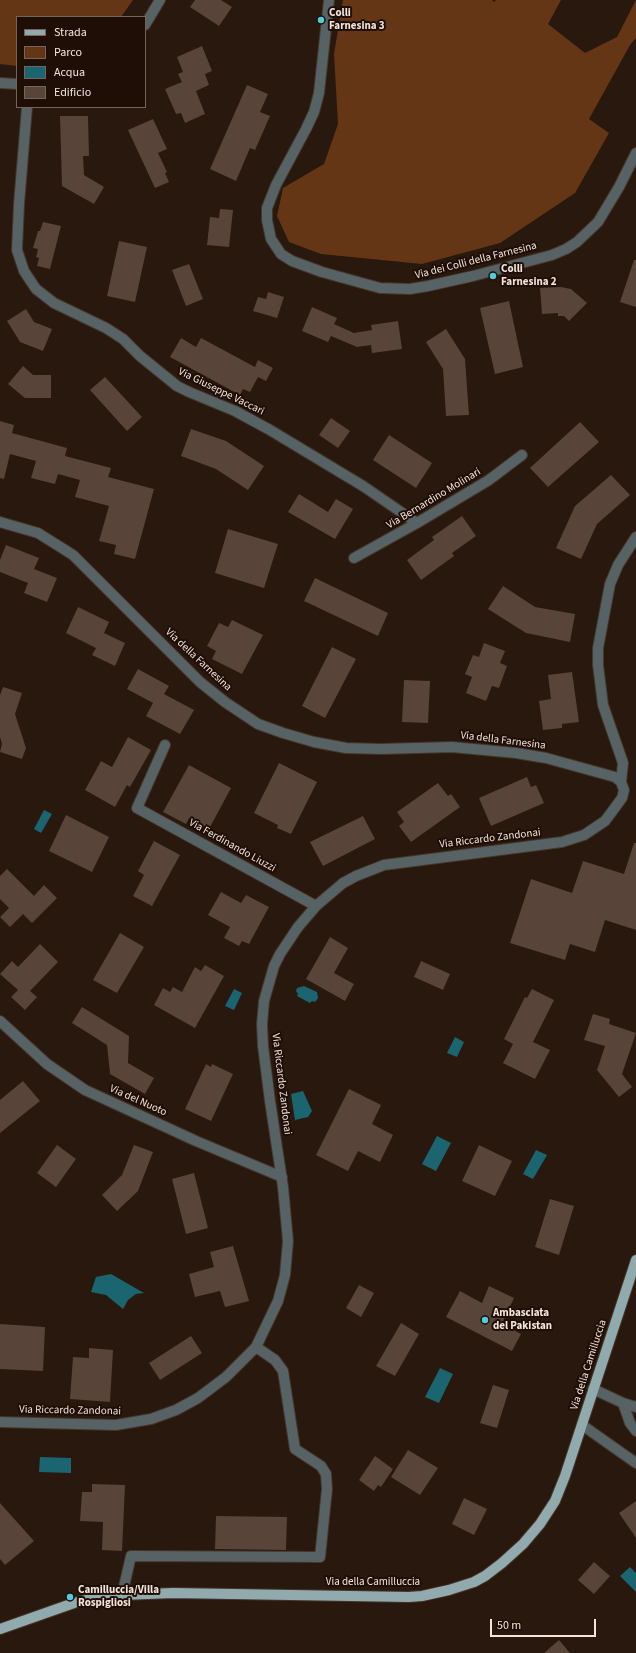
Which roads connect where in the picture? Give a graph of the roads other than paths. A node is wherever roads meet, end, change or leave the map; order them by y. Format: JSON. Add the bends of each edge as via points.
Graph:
{"nodes":[{"id":1,"x":160,"y":0,"type":"edge"},
{"id":2,"x":329,"y":0,"type":"edge"},
{"id":3,"x":146,"y":23,"type":"edge"},
{"id":4,"x":0,"y":82,"type":"edge"},
{"id":5,"x":16,"y":84,"type":"edge"},
{"id":6,"x":27,"y":108,"type":"edge"},
{"id":7,"x":636,"y":153,"type":"edge"},
{"id":8,"x":522,"y":455,"type":"dead end"},
{"id":9,"x":0,"y":522,"type":"edge"},
{"id":10,"x":417,"y":523,"type":"junction"},
{"id":11,"x":636,"y":537,"type":"edge"},
{"id":12,"x":354,"y":558,"type":"dead end"},
{"id":13,"x":165,"y":745,"type":"dead end"},
{"id":14,"x":621,"y":782,"type":"junction"},
{"id":15,"x":316,"y":906,"type":"junction"},
{"id":16,"x":0,"y":1021,"type":"edge"},
{"id":17,"x":282,"y":1177,"type":"junction"},
{"id":18,"x":636,"y":1260,"type":"edge"},
{"id":19,"x":256,"y":1347,"type":"junction"},
{"id":20,"x":594,"y":1389,"type":"junction"},
{"id":21,"x":623,"y":1403,"type":"junction"},
{"id":22,"x":636,"y":1407,"type":"edge"},
{"id":23,"x":0,"y":1422,"type":"edge"},
{"id":24,"x":582,"y":1425,"type":"junction"},
{"id":25,"x":636,"y":1431,"type":"edge"},
{"id":26,"x":636,"y":1463,"type":"edge"},
{"id":27,"x":122,"y":1595,"type":"junction"},
{"id":28,"x":0,"y":1629,"type":"edge"}],
"edges":[{"from":1,"to":3,"type":"street"},
{"from":2,"to":7,"type":"street","name":"Via dei Colli della Farnesina","via":[[319,93],[314,112],[276,185],[268,208],[267,220],[271,239],[282,254],[292,261],[373,286],[410,289],[466,278],[552,255],[577,242],[598,222]]},
{"from":4,"to":5,"type":"street"},
{"from":6,"to":10,"type":"street","name":"Via Giuseppe Vaccari","via":[[18,250],[24,271],[36,289],[54,303],[123,339],[177,386],[235,411],[270,430],[363,486]]},
{"from":8,"to":10,"type":"street","name":"Via Bernardino Molinari","via":[[489,480]]},
{"from":9,"to":14,"type":"street","name":"Via della Farnesina","via":[[38,533],[73,555],[200,682],[224,702],[258,724],[314,742],[346,748],[452,747],[516,752],[613,776]]},
{"from":10,"to":12,"type":"street","name":"Via Bernardino Molinari"},
{"from":11,"to":14,"type":"street","via":[[618,565],[610,584],[598,648],[603,705],[623,763]]},
{"from":13,"to":15,"type":"street","name":"Via Ferdinando Liuzzi","via":[[137,808]]},
{"from":14,"to":15,"type":"street","name":"Via Riccardo Zandonai","via":[[624,794],[610,816],[584,835],[562,842],[384,865],[343,883]]},
{"from":15,"to":17,"type":"street","name":"Via Riccardo Zandonai","via":[[280,954],[264,1001],[263,1046]]},
{"from":16,"to":17,"type":"street","name":"Via del Nuoto","via":[[47,1064],[85,1090]]},
{"from":17,"to":19,"type":"street","name":"Via Riccardo Zandonai","via":[[288,1232],[285,1275],[278,1301]]},
{"from":18,"to":20,"type":"main road","name":"Via della Camilluccia"},
{"from":19,"to":23,"type":"street","name":"Via Riccardo Zandonai","via":[[226,1377],[198,1398],[151,1419],[116,1424]]},
{"from":19,"to":27,"type":"street","via":[[273,1357],[283,1371],[295,1449],[321,1466],[326,1474],[327,1489],[320,1557],[131,1556]]},
{"from":20,"to":21,"type":"street"},
{"from":20,"to":24,"type":"main road","name":"Via della Camilluccia"},
{"from":21,"to":22,"type":"street"},
{"from":21,"to":25,"type":"street","via":[[630,1423]]},
{"from":24,"to":26,"type":"street"},
{"from":24,"to":27,"type":"main road","name":"Via della Camilluccia","via":[[560,1490],[549,1513],[514,1553],[485,1576],[461,1587],[409,1597]]},
{"from":27,"to":28,"type":"main road","name":"Via della Camilluccia","via":[[74,1603]]}]}
